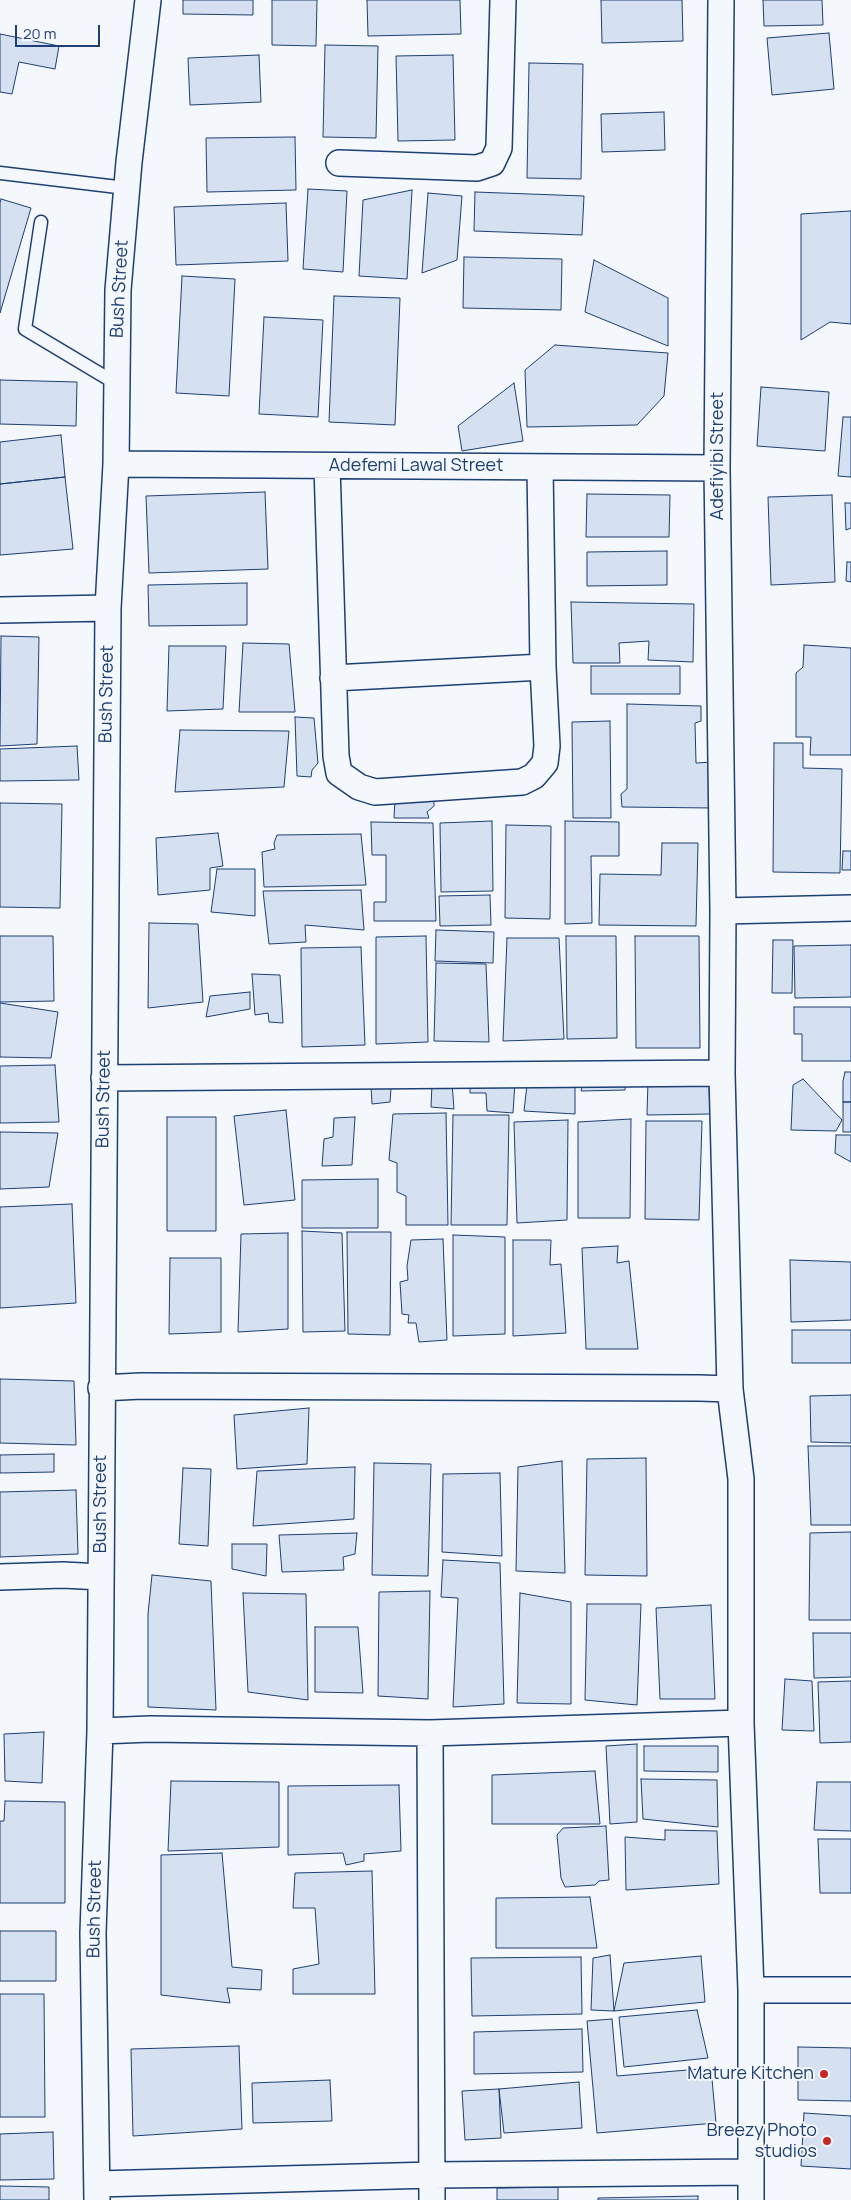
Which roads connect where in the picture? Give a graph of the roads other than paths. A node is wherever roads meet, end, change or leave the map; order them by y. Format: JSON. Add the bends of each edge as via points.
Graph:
{"nodes":[{"id":1,"x":148,"y":0,"type":"edge"},
{"id":2,"x":503,"y":0,"type":"edge"},
{"id":3,"x":721,"y":0,"type":"edge"},
{"id":4,"x":339,"y":163,"type":"dead end"},
{"id":5,"x":0,"y":173,"type":"edge"},
{"id":6,"x":126,"y":188,"type":"junction"},
{"id":7,"x":41,"y":222,"type":"dead end"},
{"id":8,"x":117,"y":384,"type":"junction"},
{"id":9,"x":116,"y":464,"type":"junction"},
{"id":10,"x":327,"y":466,"type":"junction"},
{"id":11,"x":540,"y":467,"type":"junction"},
{"id":12,"x":717,"y":468,"type":"junction"},
{"id":13,"x":108,"y":608,"type":"junction"},
{"id":14,"x":0,"y":610,"type":"edge"},
{"id":15,"x":543,"y":667,"type":"junction"},
{"id":16,"x":333,"y":678,"type":"junction"},
{"id":17,"x":851,"y":908,"type":"edge"},
{"id":18,"x":723,"y":911,"type":"junction"},
{"id":19,"x":722,"y":1074,"type":"junction"},
{"id":20,"x":104,"y":1078,"type":"junction"},
{"id":21,"x":101,"y":1388,"type":"junction"},
{"id":22,"x":730,"y":1390,"type":"junction"},
{"id":23,"x":0,"y":1577,"type":"edge"},
{"id":24,"x":101,"y":1577,"type":"junction"},
{"id":25,"x":741,"y":1723,"type":"junction"},
{"id":26,"x":100,"y":1731,"type":"junction"},
{"id":27,"x":430,"y":1733,"type":"junction"},
{"id":28,"x":751,"y":1990,"type":"junction"},
{"id":29,"x":851,"y":1990,"type":"edge"},
{"id":30,"x":750,"y":2172,"type":"junction"},
{"id":31,"x":432,"y":2175,"type":"junction"},
{"id":32,"x":97,"y":2192,"type":"edge"},
{"id":33,"x":432,"y":2200,"type":"edge"},
{"id":34,"x":751,"y":2200,"type":"edge"}],
"edges":[{"from":1,"to":6,"type":"street","name":"Bush Street"},
{"from":2,"to":4,"type":"street","via":[[499,148],[492,163],[477,168]]},
{"from":3,"to":12,"type":"street","name":"Adefiyibi Street"},
{"from":5,"to":6,"type":"lane"},
{"from":6,"to":8,"type":"street","name":"Bush Street","via":[[118,290]]},
{"from":7,"to":8,"type":"lane","via":[[25,329]]},
{"from":8,"to":9,"type":"street","name":"Bush Street"},
{"from":9,"to":10,"type":"street","name":"Adefemi Lawal Street"},
{"from":9,"to":13,"type":"street","name":"Bush Street"},
{"from":10,"to":11,"type":"street","name":"Adefemi Lawal Street"},
{"from":10,"to":16,"type":"street"},
{"from":11,"to":12,"type":"street","name":"Adefemi Lawal Street"},
{"from":11,"to":15,"type":"street"},
{"from":12,"to":18,"type":"street","name":"Adefiyibi Street"},
{"from":13,"to":14,"type":"street"},
{"from":13,"to":20,"type":"street","name":"Bush Street"},
{"from":15,"to":16,"type":"street"},
{"from":15,"to":16,"type":"street","via":[[547,746],[545,763],[534,776],[522,782],[375,792],[359,787],[339,773]]},
{"from":17,"to":18,"type":"street"},
{"from":18,"to":19,"type":"street","name":"Adefiyibi Street"},
{"from":19,"to":20,"type":"street"},
{"from":19,"to":22,"type":"street","name":"Adefiyibi Street"},
{"from":20,"to":21,"type":"street","name":"Bush Street"},
{"from":21,"to":22,"type":"street"},
{"from":21,"to":24,"type":"street","name":"Bush Street"},
{"from":22,"to":25,"type":"street","name":"Adefiyibi Street","via":[[741,1479]]},
{"from":23,"to":24,"type":"street"},
{"from":24,"to":26,"type":"street","name":"Bush Street"},
{"from":25,"to":27,"type":"street"},
{"from":25,"to":28,"type":"street","name":"Adefiyibi Street"},
{"from":26,"to":27,"type":"street"},
{"from":26,"to":32,"type":"street","name":"Bush Street","via":[[93,1932]]},
{"from":27,"to":31,"type":"street"},
{"from":28,"to":29,"type":"street"},
{"from":28,"to":30,"type":"street","name":"Adefiyibi Street"},
{"from":30,"to":31,"type":"street"},
{"from":30,"to":34,"type":"street","name":"Adefiyibi Street"},
{"from":31,"to":32,"type":"street"},
{"from":31,"to":33,"type":"street"}]}
